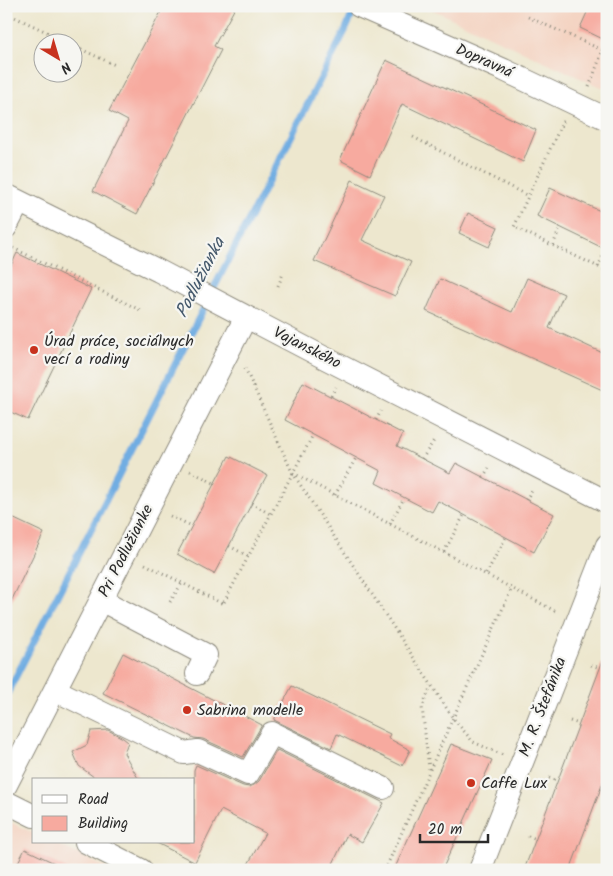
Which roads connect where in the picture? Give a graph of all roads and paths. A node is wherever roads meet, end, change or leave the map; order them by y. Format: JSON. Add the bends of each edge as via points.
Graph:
{"nodes":[{"id":1,"x":367,"y":10,"type":"edge"},
{"id":2,"x":6,"y":13,"type":"edge"},
{"id":3,"x":528,"y":17,"type":"dead end"},
{"id":4,"x":47,"y":32,"type":"edge"},
{"id":5,"x":82,"y":50,"type":"edge"},
{"id":6,"x":605,"y":51,"type":"edge"},
{"id":7,"x":115,"y":65,"type":"dead end"},
{"id":8,"x":590,"y":87,"type":"dead end"},
{"id":9,"x":607,"y":119,"type":"edge"},
{"id":10,"x":563,"y":120,"type":"dead end"},
{"id":11,"x":412,"y":137,"type":"dead end"},
{"id":12,"x":528,"y":196,"type":"junction"},
{"id":13,"x":13,"y":198,"type":"edge"},
{"id":14,"x":6,"y":227,"type":"edge"},
{"id":15,"x":560,"y":228,"type":"dead end"},
{"id":16,"x":553,"y":245,"type":"junction"},
{"id":17,"x":606,"y":249,"type":"edge"},
{"id":18,"x":17,"y":250,"type":"dead end"},
{"id":19,"x":598,"y":267,"type":"junction"},
{"id":20,"x":607,"y":271,"type":"edge"},
{"id":21,"x":283,"y":274,"type":"dead end"},
{"id":22,"x":278,"y":286,"type":"dead end"},
{"id":23,"x":140,"y":310,"type":"dead end"},
{"id":24,"x":237,"y":312,"type":"junction"},
{"id":25,"x":242,"y":360,"type":"dead end"},
{"id":26,"x":439,"y":432,"type":"dead end"},
{"id":27,"x":313,"y":435,"type":"dead end"},
{"id":28,"x":356,"y":458,"type":"dead end"},
{"id":29,"x":422,"y":459,"type":"dead end"},
{"id":30,"x":189,"y":470,"type":"dead end"},
{"id":31,"x":292,"y":472,"type":"junction"},
{"id":32,"x":214,"y":483,"type":"dead end"},
{"id":33,"x":536,"y":483,"type":"dead end"},
{"id":34,"x":335,"y":495,"type":"junction"},
{"id":35,"x":404,"y":498,"type":"dead end"},
{"id":36,"x":526,"y":500,"type":"dead end"},
{"id":37,"x":607,"y":502,"type":"edge"},
{"id":38,"x":252,"y":503,"type":"dead end"},
{"id":39,"x":167,"y":514,"type":"dead end"},
{"id":40,"x":270,"y":514,"type":"junction"},
{"id":41,"x":464,"y":515,"type":"dead end"},
{"id":42,"x":390,"y":524,"type":"junction"},
{"id":43,"x":192,"y":526,"type":"dead end"},
{"id":44,"x":506,"y":537,"type":"dead end"},
{"id":45,"x":607,"y":545,"type":"edge"},
{"id":46,"x":229,"y":546,"type":"dead end"},
{"id":47,"x":444,"y":552,"type":"junction"},
{"id":48,"x":248,"y":556,"type":"junction"},
{"id":49,"x":142,"y":563,"type":"dead end"},
{"id":50,"x":486,"y":574,"type":"junction"},
{"id":51,"x":182,"y":583,"type":"junction"},
{"id":52,"x":512,"y":588,"type":"junction"},
{"id":53,"x":101,"y":600,"type":"junction"},
{"id":54,"x":170,"y":602,"type":"dead end"},
{"id":55,"x":564,"y":615,"type":"dead end"},
{"id":56,"x":592,"y":665,"type":"dead end"},
{"id":57,"x":600,"y":668,"type":"dead end"},
{"id":58,"x":197,"y":674,"type":"dead end"},
{"id":59,"x":432,"y":685,"type":"junction"},
{"id":60,"x":55,"y":690,"type":"junction"},
{"id":61,"x":453,"y":718,"type":"junction"},
{"id":62,"x":570,"y":721,"type":"dead end"},
{"id":63,"x":579,"y":724,"type":"dead end"},
{"id":64,"x":503,"y":755,"type":"dead end"},
{"id":65,"x":429,"y":770,"type":"junction"},
{"id":66,"x":549,"y":778,"type":"dead end"},
{"id":67,"x":558,"y":781,"type":"dead end"},
{"id":68,"x":6,"y":785,"type":"edge"},
{"id":69,"x":383,"y":788,"type":"dead end"},
{"id":70,"x":6,"y":802,"type":"edge"},
{"id":71,"x":32,"y":815,"type":"edge"},
{"id":72,"x":528,"y":836,"type":"dead end"},
{"id":73,"x":536,"y":839,"type":"dead end"},
{"id":74,"x":90,"y":844,"type":"edge"},
{"id":75,"x":141,"y":870,"type":"edge"},
{"id":76,"x":385,"y":870,"type":"edge"},
{"id":77,"x":480,"y":870,"type":"edge"}],
"edges":[{"from":1,"to":9,"type":"street","name":"Dopravná"},
{"from":2,"to":4,"type":"path"},
{"from":3,"to":6,"type":"path"},
{"from":5,"to":7,"type":"path"},
{"from":6,"to":8,"type":"path"},
{"from":10,"to":12,"type":"path"},
{"from":11,"to":12,"type":"path"},
{"from":12,"to":16,"type":"path","via":[[514,227]]},
{"from":13,"to":14,"type":"street"},
{"from":13,"to":24,"type":"street","name":"Vajanského"},
{"from":15,"to":16,"type":"path"},
{"from":16,"to":19,"type":"path"},
{"from":17,"to":19,"type":"path"},
{"from":18,"to":23,"type":"path"},
{"from":19,"to":20,"type":"path"},
{"from":21,"to":22,"type":"path"},
{"from":24,"to":37,"type":"street","name":"Vajanského"},
{"from":24,"to":53,"type":"street","name":"Pri Podlužianke"},
{"from":25,"to":31,"type":"path"},
{"from":26,"to":29,"type":"path"},
{"from":27,"to":31,"type":"path"},
{"from":28,"to":34,"type":"path"},
{"from":30,"to":32,"type":"path"},
{"from":31,"to":34,"type":"path"},
{"from":31,"to":40,"type":"path"},
{"from":31,"to":59,"type":"path"},
{"from":33,"to":36,"type":"path"},
{"from":34,"to":42,"type":"path"},
{"from":35,"to":42,"type":"path"},
{"from":38,"to":40,"type":"path"},
{"from":39,"to":43,"type":"path"},
{"from":40,"to":48,"type":"path"},
{"from":41,"to":47,"type":"path"},
{"from":42,"to":47,"type":"path"},
{"from":44,"to":50,"type":"path"},
{"from":45,"to":77,"type":"street","name":"M. R. Štefánika"},
{"from":46,"to":48,"type":"path"},
{"from":47,"to":50,"type":"path"},
{"from":48,"to":51,"type":"path","via":[[223,604]]},
{"from":49,"to":51,"type":"path"},
{"from":50,"to":52,"type":"path"},
{"from":51,"to":54,"type":"path"},
{"from":52,"to":55,"type":"path"},
{"from":52,"to":61,"type":"path"},
{"from":53,"to":58,"type":"street","via":[[206,655]]},
{"from":53,"to":60,"type":"street","name":"Pri Podlužianke"},
{"from":56,"to":57,"type":"path"},
{"from":59,"to":61,"type":"path"},
{"from":59,"to":65,"type":"path","via":[[422,707]]},
{"from":60,"to":68,"type":"street","name":"Pri Podlužianke"},
{"from":60,"to":69,"type":"street","via":[[184,753],[198,751],[248,774],[272,733]]},
{"from":61,"to":64,"type":"path","via":[[472,742]]},
{"from":61,"to":65,"type":"path"},
{"from":62,"to":63,"type":"path"},
{"from":65,"to":76,"type":"path"},
{"from":66,"to":67,"type":"path"},
{"from":70,"to":71,"type":"street"},
{"from":72,"to":73,"type":"path"},
{"from":74,"to":75,"type":"street"}]}
